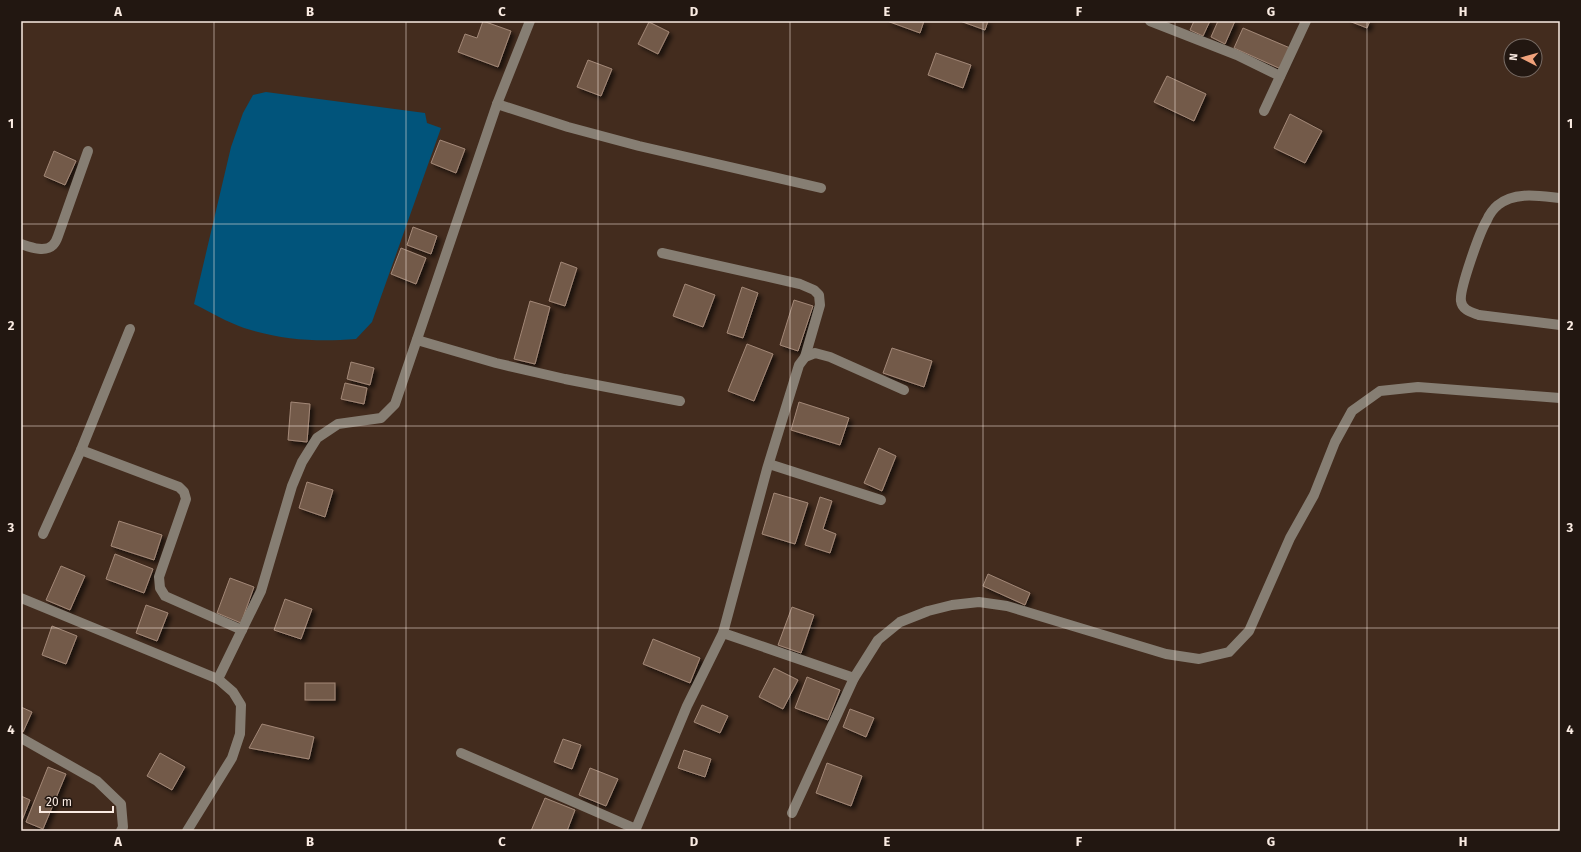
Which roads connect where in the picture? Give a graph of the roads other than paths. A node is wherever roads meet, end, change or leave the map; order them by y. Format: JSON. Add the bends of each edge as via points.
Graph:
{"nodes":[{"id":1,"x":530,"y":21,"type":"edge"},
{"id":2,"x":1150,"y":21,"type":"edge"},
{"id":3,"x":1306,"y":21,"type":"edge"},
{"id":4,"x":1280,"y":76,"type":"junction"},
{"id":5,"x":497,"y":104,"type":"junction"},
{"id":6,"x":1264,"y":111,"type":"dead end"},
{"id":7,"x":88,"y":151,"type":"dead end"},
{"id":8,"x":821,"y":188,"type":"dead end"},
{"id":9,"x":1560,"y":198,"type":"edge"},
{"id":10,"x":21,"y":244,"type":"edge"},
{"id":11,"x":662,"y":253,"type":"dead end"},
{"id":12,"x":1560,"y":325,"type":"edge"},
{"id":13,"x":130,"y":329,"type":"dead end"},
{"id":14,"x":417,"y":340,"type":"junction"},
{"id":15,"x":805,"y":357,"type":"junction"},
{"id":16,"x":904,"y":390,"type":"dead end"},
{"id":17,"x":1560,"y":398,"type":"edge"},
{"id":18,"x":680,"y":402,"type":"dead end"},
{"id":19,"x":82,"y":450,"type":"junction"},
{"id":20,"x":769,"y":464,"type":"junction"},
{"id":21,"x":881,"y":500,"type":"dead end"},
{"id":22,"x":43,"y":534,"type":"dead end"},
{"id":23,"x":21,"y":598,"type":"edge"},
{"id":24,"x":242,"y":630,"type":"junction"},
{"id":25,"x":723,"y":633,"type":"junction"},
{"id":26,"x":854,"y":678,"type":"junction"},
{"id":27,"x":218,"y":679,"type":"junction"},
{"id":28,"x":21,"y":738,"type":"edge"},
{"id":29,"x":461,"y":752,"type":"dead end"},
{"id":30,"x":792,"y":813,"type":"dead end"},
{"id":31,"x":635,"y":830,"type":"edge"},
{"id":32,"x":121,"y":831,"type":"edge"},
{"id":33,"x":187,"y":831,"type":"edge"}],
"edges":[{"from":1,"to":5,"type":"street"},
{"from":2,"to":4,"type":"street","via":[[1238,55]]},
{"from":3,"to":4,"type":"street"},
{"from":4,"to":6,"type":"street"},
{"from":5,"to":8,"type":"street","via":[[639,146]]},
{"from":5,"to":14,"type":"street"},
{"from":7,"to":10,"type":"street","via":[[53,245],[44,249]]},
{"from":9,"to":12,"type":"street","via":[[1514,196],[1498,205],[1487,220],[1461,288],[1460,302],[1466,311],[1479,315]]},
{"from":11,"to":15,"type":"street","via":[[800,284],[814,290],[819,295],[820,306]]},
{"from":13,"to":19,"type":"street"},
{"from":14,"to":18,"type":"street","via":[[542,374]]},
{"from":14,"to":24,"type":"street","via":[[395,404],[382,418],[338,424],[317,438],[302,462],[292,486],[260,591]]},
{"from":15,"to":16,"type":"street","via":[[815,353],[830,357]]},
{"from":15,"to":20,"type":"street","via":[[799,365]]},
{"from":17,"to":26,"type":"street","via":[[1418,387],[1380,391],[1352,411],[1335,442],[1314,495],[1290,538],[1249,631],[1229,652],[1199,659],[1166,654],[1007,606],[979,602],[928,611],[900,622],[878,640]]},
{"from":19,"to":22,"type":"street"},
{"from":19,"to":24,"type":"street","via":[[179,487],[184,492],[186,499],[159,577],[160,588],[165,596]]},
{"from":20,"to":21,"type":"street"},
{"from":20,"to":25,"type":"street"},
{"from":23,"to":27,"type":"street"},
{"from":24,"to":27,"type":"street"},
{"from":25,"to":26,"type":"street"},
{"from":25,"to":31,"type":"street","via":[[687,706]]},
{"from":26,"to":30,"type":"street"},
{"from":27,"to":33,"type":"street","via":[[233,692],[241,705],[240,734],[232,758]]},
{"from":28,"to":32,"type":"street","via":[[96,781],[121,804]]},
{"from":29,"to":31,"type":"street"}]}
